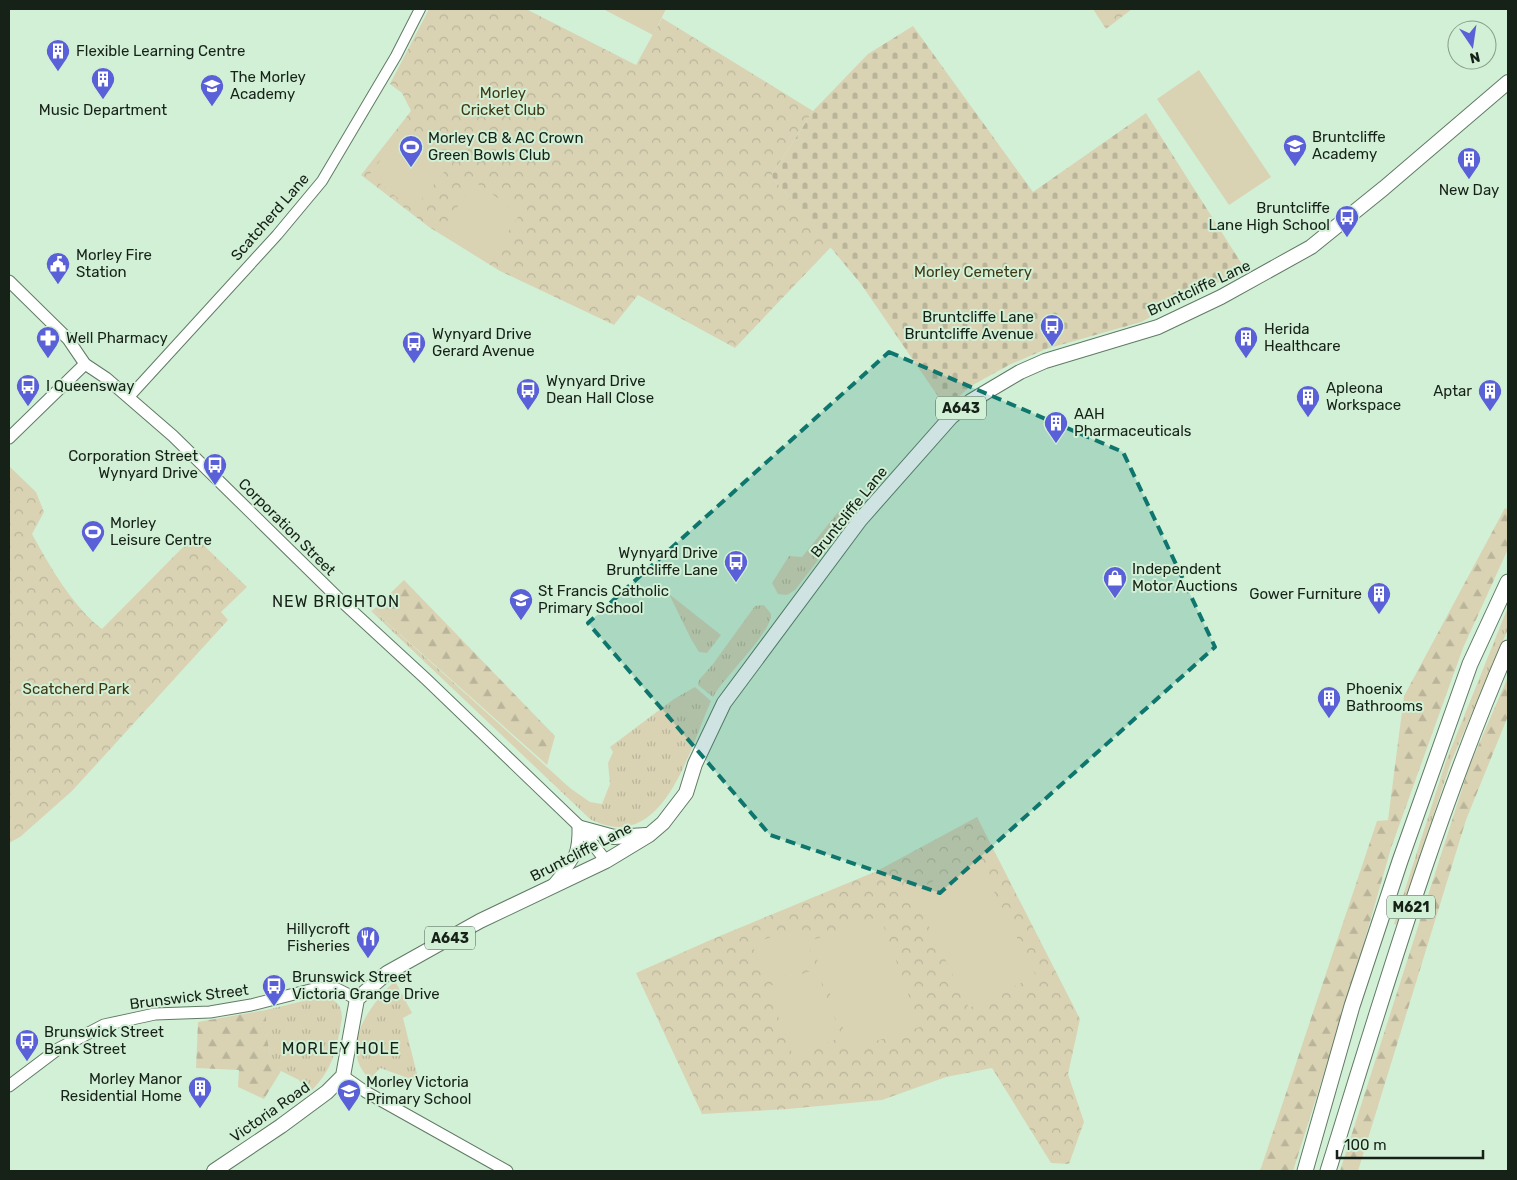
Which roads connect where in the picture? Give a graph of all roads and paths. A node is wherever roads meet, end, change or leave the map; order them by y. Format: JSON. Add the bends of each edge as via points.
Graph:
{"nodes":[{"id":1,"x":420,"y":9,"type":"edge"},
{"id":2,"x":1508,"y":82,"type":"edge"},
{"id":3,"x":9,"y":281,"type":"edge"},
{"id":4,"x":85,"y":364,"type":"junction"},
{"id":5,"x":129,"y":397,"type":"junction"},
{"id":6,"x":9,"y":438,"type":"edge"},
{"id":7,"x":1508,"y":582,"type":"edge"},
{"id":8,"x":1508,"y":648,"type":"edge"},
{"id":9,"x":579,"y":827,"type":"junction"},
{"id":10,"x":649,"y":835,"type":"junction"},
{"id":11,"x":606,"y":861,"type":"junction"},
{"id":12,"x":551,"y":887,"type":"junction"},
{"id":13,"x":357,"y":999,"type":"junction"},
{"id":14,"x":343,"y":1076,"type":"junction"},
{"id":15,"x":9,"y":1086,"type":"edge"},
{"id":16,"x":214,"y":1171,"type":"edge"},
{"id":17,"x":507,"y":1171,"type":"edge"},
{"id":18,"x":1305,"y":1171,"type":"edge"},
{"id":19,"x":1328,"y":1171,"type":"edge"}],
"edges":[{"from":1,"to":5,"type":"street","name":"Scatcherd Lane","via":[[322,181]]},
{"from":2,"to":10,"type":"main road","name":"Bruntcliffe Lane","number":"A643","via":[[1311,248],[1221,298],[1158,326],[1045,361],[1020,372],[971,400],[951,417],[860,520],[724,703],[695,764],[686,793],[663,823]]},
{"from":3,"to":4,"type":"main road","name":"Corporation Street","via":[[68,339]]},
{"from":4,"to":5,"type":"main road","name":"Corporation Street"},
{"from":4,"to":6,"type":"main road"},
{"from":5,"to":9,"type":"main road","name":"Corporation Street"},
{"from":7,"to":18,"type":"highway","number":"M621","via":[[1470,664],[1400,861],[1352,1006]]},
{"from":8,"to":19,"type":"highway","number":"M621","via":[[1457,772],[1391,968]]},
{"from":9,"to":10,"type":"main road","via":[[614,837]]},
{"from":9,"to":11,"type":"main road","name":"Corporation Street"},
{"from":9,"to":12,"type":"main road","via":[[575,857]]},
{"from":10,"to":11,"type":"main road","name":"Bruntcliffe Lane","number":"A643"},
{"from":11,"to":12,"type":"main road","name":"Bruntcliffe Lane","number":"A643"},
{"from":12,"to":13,"type":"main road","name":"Bruntcliffe Lane","number":"A643","via":[[387,973]]},
{"from":13,"to":14,"type":"main road"},
{"from":13,"to":15,"type":"main road","name":"Brunswick Street","via":[[337,990],[318,988],[251,1006],[210,1012],[155,1014],[104,1025],[58,1049]]},
{"from":14,"to":16,"type":"main road","name":"Victoria Road","via":[[289,1120]]},
{"from":14,"to":17,"type":"main road"}]}
